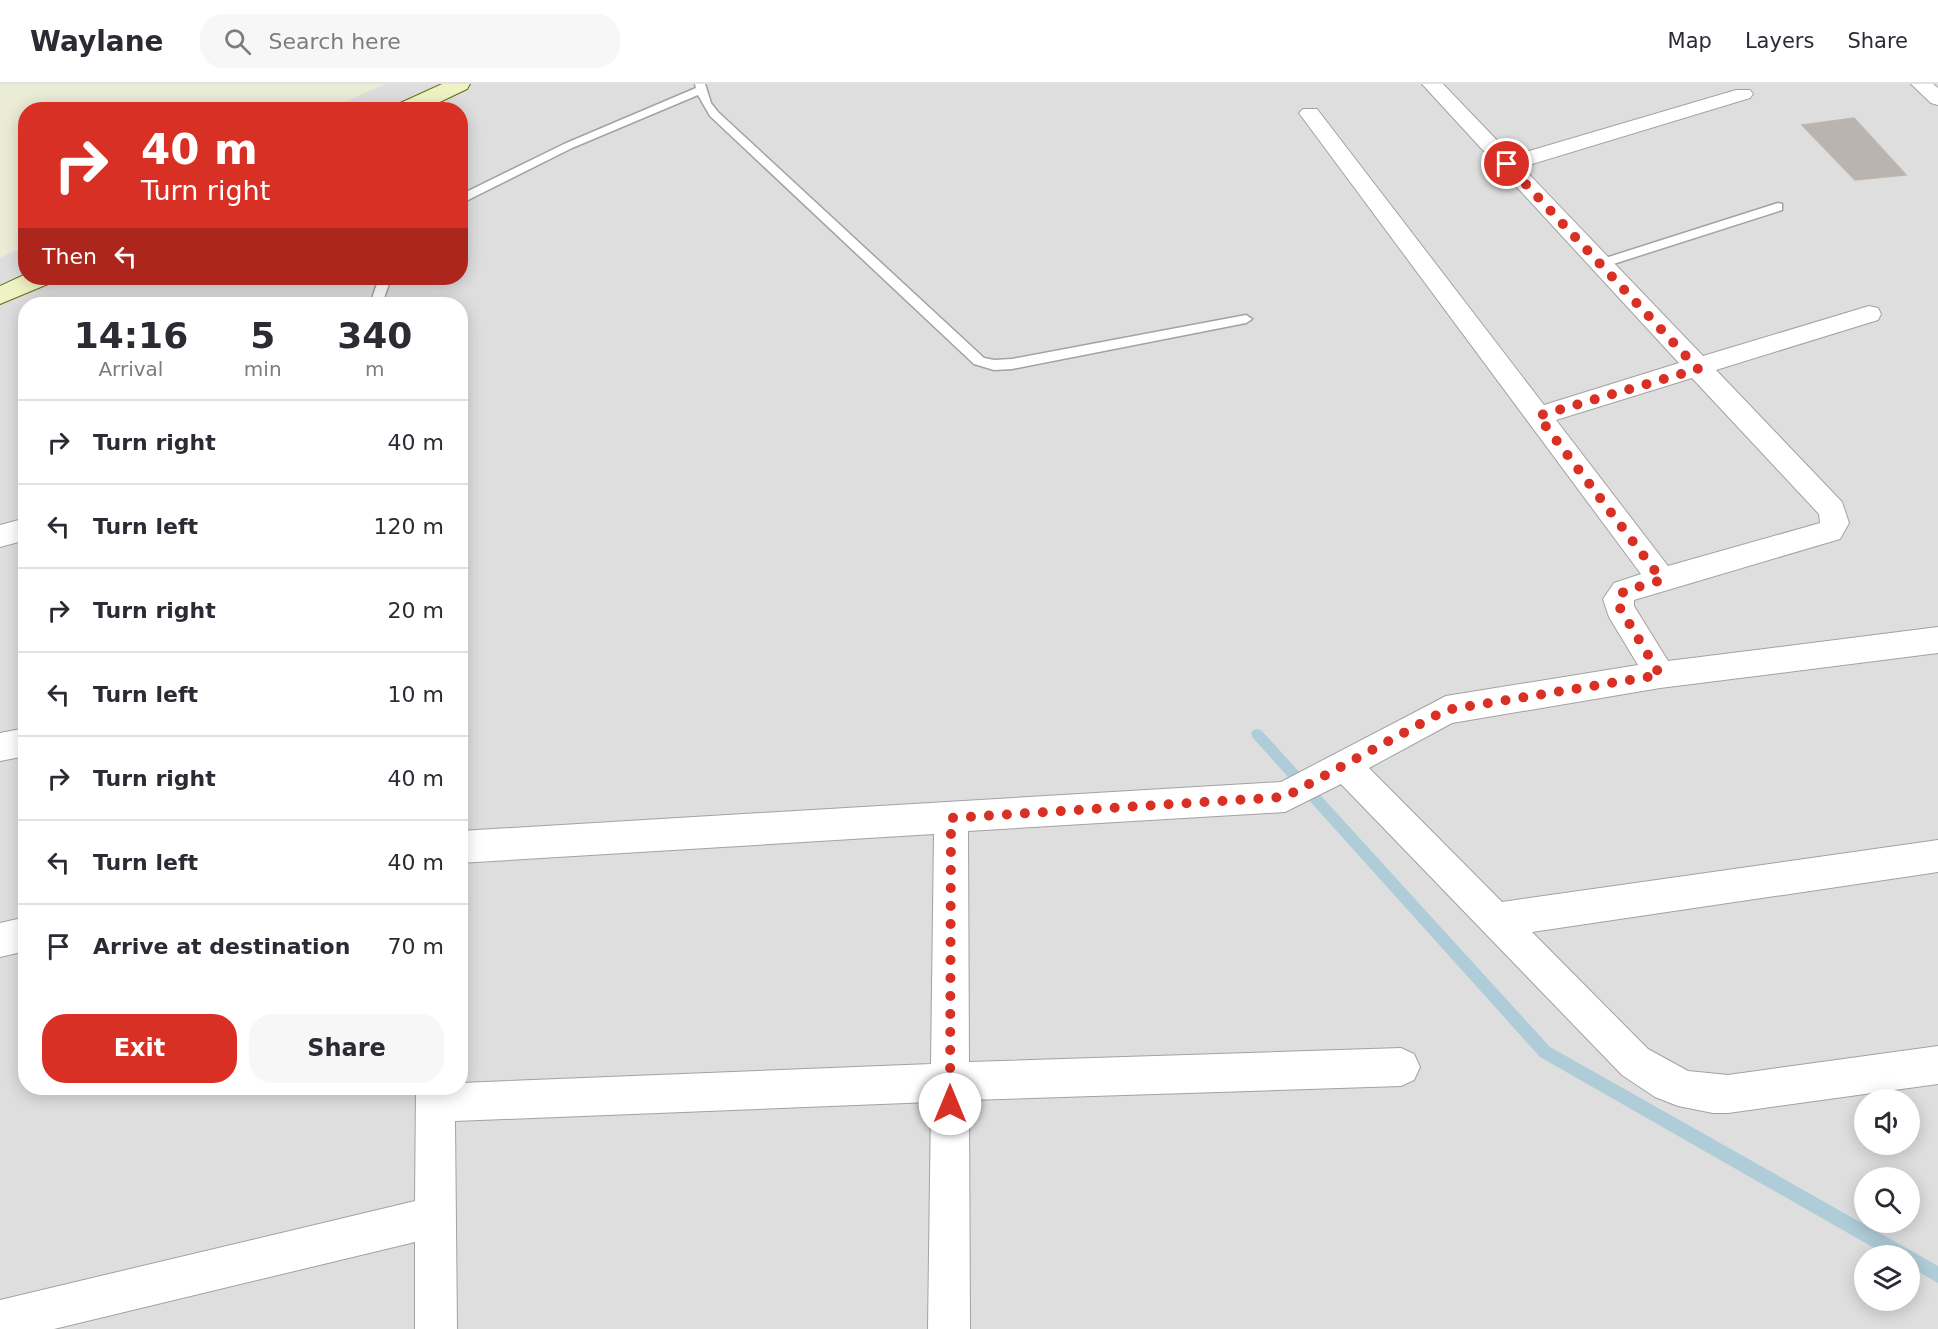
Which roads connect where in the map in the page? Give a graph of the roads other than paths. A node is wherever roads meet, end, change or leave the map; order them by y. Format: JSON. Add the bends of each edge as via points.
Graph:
{"nodes":[{"id":1,"x":459,"y":84,"type":"edge"},
{"id":2,"x":1432,"y":84,"type":"edge"},
{"id":3,"x":1921,"y":84,"type":"edge"},
{"id":4,"x":700,"y":87,"type":"edge"},
{"id":5,"x":1743,"y":94,"type":"dead end"},
{"id":6,"x":1938,"y":99,"type":"edge"},
{"id":7,"x":421,"y":102,"type":"edge"},
{"id":8,"x":1310,"y":113,"type":"dead end"},
{"id":9,"x":1507,"y":164,"type":"junction"},
{"id":10,"x":468,"y":196,"type":"edge"},
{"id":11,"x":1778,"y":207,"type":"dead end"},
{"id":12,"x":1600,"y":264,"type":"junction"},
{"id":13,"x":24,"y":285,"type":"edge"},
{"id":14,"x":0,"y":296,"type":"edge"},
{"id":15,"x":1869,"y":314,"type":"dead end"},
{"id":16,"x":1245,"y":319,"type":"dead end"},
{"id":17,"x":1698,"y":369,"type":"junction"},
{"id":18,"x":1538,"y":416,"type":"junction"},
{"id":19,"x":18,"y":531,"type":"edge"},
{"id":20,"x":0,"y":536,"type":"edge"},
{"id":21,"x":1662,"y":580,"type":"junction"},
{"id":22,"x":1938,"y":640,"type":"edge"},
{"id":23,"x":1660,"y":675,"type":"junction"},
{"id":24,"x":18,"y":744,"type":"edge"},
{"id":25,"x":0,"y":747,"type":"edge"},
{"id":26,"x":1344,"y":765,"type":"junction"},
{"id":27,"x":951,"y":818,"type":"junction"},
{"id":28,"x":468,"y":847,"type":"edge"},
{"id":29,"x":1938,"y":856,"type":"edge"},
{"id":30,"x":1496,"y":920,"type":"junction"},
{"id":31,"x":18,"y":936,"type":"edge"},
{"id":32,"x":0,"y":939,"type":"edge"},
{"id":33,"x":1938,"y":1065,"type":"edge"},
{"id":34,"x":1401,"y":1067,"type":"dead end"},
{"id":35,"x":950,"y":1082,"type":"junction"},
{"id":36,"x":468,"y":1094,"type":"edge"},
{"id":37,"x":435,"y":1095,"type":"edge"},
{"id":38,"x":435,"y":1217,"type":"junction"},
{"id":39,"x":0,"y":1321,"type":"edge"},
{"id":40,"x":436,"y":1329,"type":"edge"},
{"id":41,"x":949,"y":1329,"type":"edge"}],
"edges":[{"from":1,"to":7,"type":"main road"},
{"from":2,"to":9,"type":"street"},
{"from":3,"to":6,"type":"street"},
{"from":4,"to":10,"type":"lane"},
{"from":4,"to":16,"type":"lane","via":[[714,114],[979,361],[1012,364]]},
{"from":5,"to":9,"type":"street"},
{"from":8,"to":18,"type":"street"},
{"from":9,"to":12,"type":"street"},
{"from":11,"to":12,"type":"lane"},
{"from":12,"to":17,"type":"street"},
{"from":13,"to":14,"type":"main road"},
{"from":15,"to":17,"type":"street"},
{"from":17,"to":18,"type":"street"},
{"from":17,"to":21,"type":"street","via":[[1832,510],[1835,523],[1830,531]]},
{"from":18,"to":21,"type":"street"},
{"from":19,"to":20,"type":"street"},
{"from":21,"to":23,"type":"street","via":[[1624,591],[1618,599]]},
{"from":22,"to":23,"type":"street"},
{"from":23,"to":26,"type":"street","via":[[1446,710]]},
{"from":24,"to":25,"type":"street"},
{"from":26,"to":27,"type":"street","via":[[1285,797]]},
{"from":26,"to":30,"type":"street"},
{"from":27,"to":28,"type":"street"},
{"from":27,"to":35,"type":"street"},
{"from":29,"to":30,"type":"street"},
{"from":30,"to":33,"type":"street","via":[[1635,1062],[1665,1083],[1696,1094],[1728,1094]]},
{"from":31,"to":32,"type":"street"},
{"from":34,"to":35,"type":"street"},
{"from":35,"to":36,"type":"street"},
{"from":35,"to":41,"type":"street"},
{"from":37,"to":38,"type":"street"},
{"from":38,"to":39,"type":"street"},
{"from":38,"to":40,"type":"street"}]}
